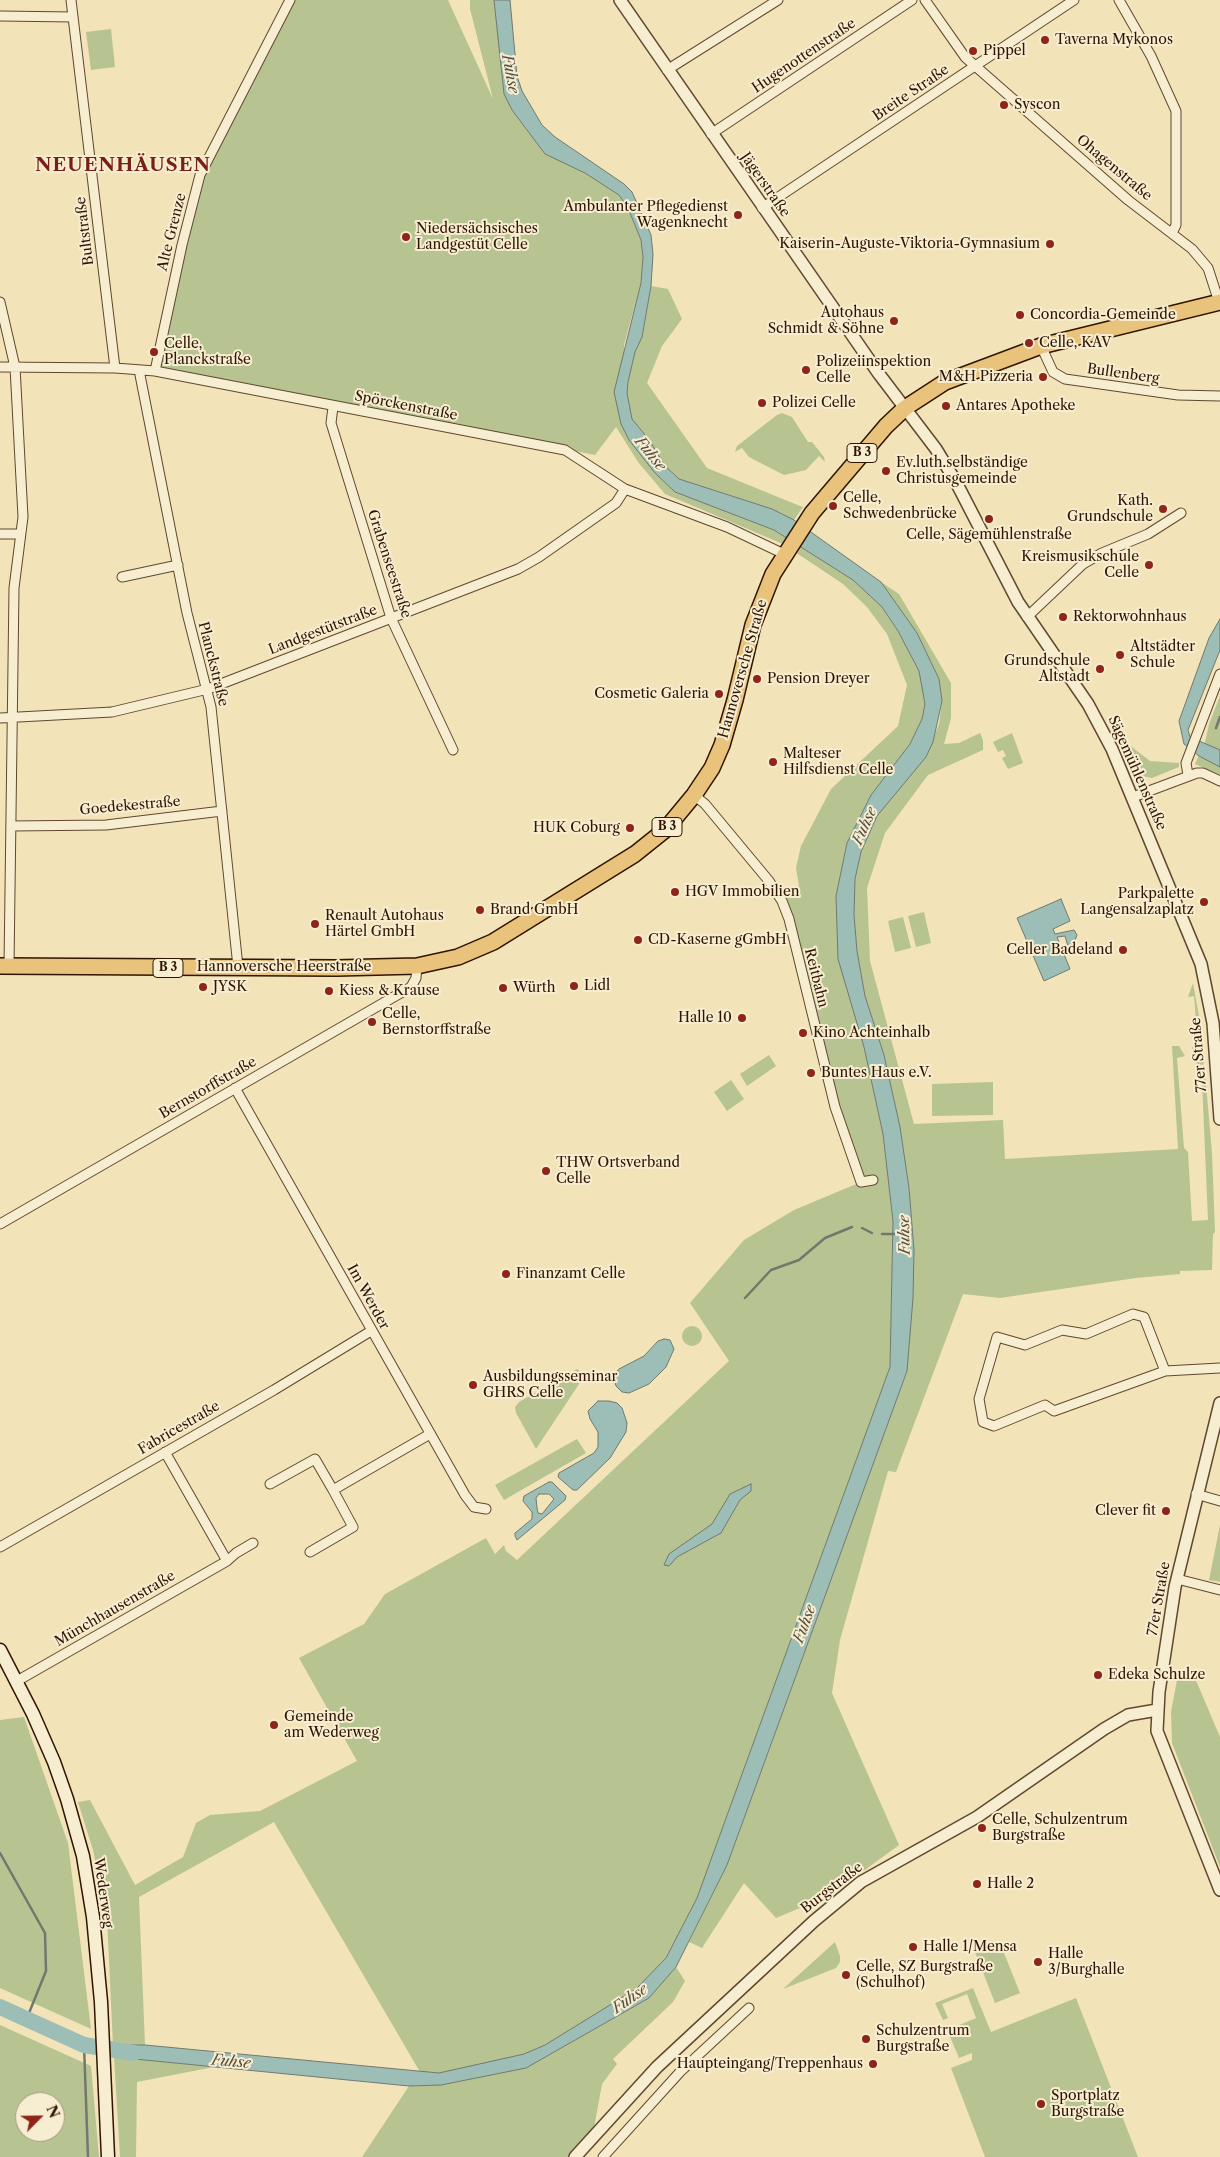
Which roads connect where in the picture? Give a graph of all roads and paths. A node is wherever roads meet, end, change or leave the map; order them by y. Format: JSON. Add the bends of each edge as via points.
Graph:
{"nodes":[{"id":1,"x":72,"y":0,"type":"edge"},
{"id":2,"x":290,"y":0,"type":"edge"},
{"id":3,"x":620,"y":0,"type":"edge"},
{"id":4,"x":778,"y":0,"type":"edge"},
{"id":5,"x":912,"y":0,"type":"edge"},
{"id":6,"x":925,"y":0,"type":"edge"},
{"id":7,"x":1074,"y":0,"type":"edge"},
{"id":8,"x":1119,"y":0,"type":"edge"},
{"id":9,"x":0,"y":16,"type":"edge"},
{"id":10,"x":73,"y":17,"type":"junction"},
{"id":11,"x":976,"y":66,"type":"junction"},
{"id":12,"x":667,"y":70,"type":"junction"},
{"id":13,"x":712,"y":134,"type":"junction"},
{"id":14,"x":762,"y":208,"type":"junction"},
{"id":15,"x":1172,"y":233,"type":"junction"},
{"id":16,"x":0,"y":302,"type":"edge"},
{"id":17,"x":1220,"y":302,"type":"edge"},
{"id":18,"x":1042,"y":346,"type":"junction"},
{"id":19,"x":0,"y":367,"type":"edge"},
{"id":20,"x":15,"y":367,"type":"junction"},
{"id":21,"x":115,"y":368,"type":"junction"},
{"id":22,"x":139,"y":370,"type":"junction"},
{"id":23,"x":155,"y":371,"type":"junction"},
{"id":24,"x":1220,"y":396,"type":"edge"},
{"id":25,"x":333,"y":407,"type":"junction"},
{"id":26,"x":905,"y":408,"type":"junction"},
{"id":27,"x":625,"y":489,"type":"junction"},
{"id":28,"x":1181,"y":513,"type":"dead end"},
{"id":29,"x":0,"y":534,"type":"edge"},
{"id":30,"x":20,"y":534,"type":"junction"},
{"id":31,"x":786,"y":552,"type":"junction"},
{"id":32,"x":178,"y":565,"type":"junction"},
{"id":33,"x":122,"y":577,"type":"dead end"},
{"id":34,"x":1027,"y":617,"type":"junction"},
{"id":35,"x":391,"y":618,"type":"junction"},
{"id":36,"x":1220,"y":674,"type":"edge"},
{"id":37,"x":208,"y":689,"type":"junction"},
{"id":38,"x":0,"y":718,"type":"edge"},
{"id":39,"x":12,"y":718,"type":"junction"},
{"id":40,"x":453,"y":750,"type":"dead end"},
{"id":41,"x":1192,"y":774,"type":"junction"},
{"id":42,"x":1220,"y":781,"type":"edge"},
{"id":43,"x":694,"y":795,"type":"junction"},
{"id":44,"x":1133,"y":797,"type":"junction"},
{"id":45,"x":222,"y":810,"type":"junction"},
{"id":46,"x":11,"y":826,"type":"junction"},
{"id":47,"x":5,"y":966,"type":"edge"},
{"id":48,"x":417,"y":966,"type":"junction"},
{"id":49,"x":238,"y":967,"type":"junction"},
{"id":50,"x":1207,"y":990,"type":"joint"},
{"id":51,"x":235,"y":1088,"type":"junction"},
{"id":52,"x":1220,"y":1119,"type":"edge"},
{"id":53,"x":872,"y":1180,"type":"dead end"},
{"id":54,"x":0,"y":1224,"type":"edge"},
{"id":55,"x":371,"y":1331,"type":"junction"},
{"id":56,"x":1220,"y":1368,"type":"edge"},
{"id":57,"x":1165,"y":1371,"type":"junction"},
{"id":58,"x":1220,"y":1402,"type":"edge"},
{"id":59,"x":430,"y":1434,"type":"junction"},
{"id":60,"x":165,"y":1452,"type":"junction"},
{"id":61,"x":270,"y":1484,"type":"dead end"},
{"id":62,"x":333,"y":1490,"type":"junction"},
{"id":63,"x":1196,"y":1494,"type":"junction"},
{"id":64,"x":1220,"y":1501,"type":"edge"},
{"id":65,"x":486,"y":1509,"type":"dead end"},
{"id":66,"x":253,"y":1543,"type":"dead end"},
{"id":67,"x":0,"y":1546,"type":"edge"},
{"id":68,"x":310,"y":1552,"type":"dead end"},
{"id":69,"x":227,"y":1561,"type":"junction"},
{"id":70,"x":1177,"y":1579,"type":"junction"},
{"id":71,"x":1220,"y":1590,"type":"edge"},
{"id":72,"x":0,"y":1650,"type":"edge"},
{"id":73,"x":17,"y":1682,"type":"junction"},
{"id":74,"x":1157,"y":1710,"type":"junction"},
{"id":75,"x":1220,"y":1890,"type":"edge"},
{"id":76,"x":749,"y":2008,"type":"dead end"},
{"id":77,"x":108,"y":2157,"type":"edge"},
{"id":78,"x":575,"y":2157,"type":"edge"},
{"id":79,"x":603,"y":2157,"type":"edge"}],
"edges":[{"from":1,"to":10,"type":"street","name":"Bultstraße"},
{"from":2,"to":23,"type":"street","name":"Alte Grenze","via":[[200,175]]},
{"from":3,"to":12,"type":"street","name":"Jägerstraße"},
{"from":4,"to":12,"type":"street"},
{"from":5,"to":13,"type":"street","name":"Hugenottenstraße"},
{"from":6,"to":11,"type":"street","name":"Ohagenstraße","via":[[965,57]]},
{"from":7,"to":11,"type":"street","name":"Breite Straße"},
{"from":8,"to":15,"type":"street","via":[[1152,56],[1176,111],[1176,224]]},
{"from":9,"to":10,"type":"street"},
{"from":10,"to":21,"type":"street","name":"Bultstraße"},
{"from":11,"to":14,"type":"street","name":"Breite Straße"},
{"from":11,"to":15,"type":"street","name":"Ohagenstraße","via":[[1128,200]]},
{"from":12,"to":13,"type":"street","name":"Jägerstraße"},
{"from":13,"to":14,"type":"street","name":"Jägerstraße"},
{"from":14,"to":26,"type":"street","name":"Jägerstraße"},
{"from":15,"to":17,"type":"street","name":"Ohagenstraße","via":[[1202,259]]},
{"from":16,"to":20,"type":"street"},
{"from":17,"to":18,"type":"main road","name":"Hannoversche Straße","number":"B 3"},
{"from":18,"to":24,"type":"street","name":"Bullenberg","via":[[1053,372],[1065,379],[1178,395]]},
{"from":18,"to":26,"type":"main road","name":"Hannoversche Straße","number":"B 3","via":[[945,382]]},
{"from":19,"to":20,"type":"street","name":"Spörckenstraße"},
{"from":20,"to":21,"type":"street","name":"Spörckenstraße"},
{"from":20,"to":30,"type":"street","via":[[23,517]]},
{"from":21,"to":22,"type":"street","name":"Spörckenstraße"},
{"from":22,"to":23,"type":"street","name":"Spörckenstraße"},
{"from":22,"to":32,"type":"street","name":"Planckstraße"},
{"from":23,"to":25,"type":"street","name":"Spörckenstraße"},
{"from":25,"to":27,"type":"street","name":"Spörckenstraße","via":[[565,450]]},
{"from":25,"to":35,"type":"street","name":"Grabenseestraße","via":[[331,423]]},
{"from":26,"to":31,"type":"main road","name":"Hannoversche Straße","number":"B 3","via":[[880,433]]},
{"from":26,"to":34,"type":"street","name":"Sägemühlenstraße","via":[[946,464]]},
{"from":27,"to":31,"type":"street","name":"Spörckenstraße"},
{"from":27,"to":35,"type":"street","name":"Landgestütstraße","via":[[616,503],[539,558]]},
{"from":28,"to":34,"type":"street","via":[[1148,534],[1083,564]]},
{"from":29,"to":30,"type":"street"},
{"from":30,"to":39,"type":"street","via":[[14,588]]},
{"from":31,"to":43,"type":"main road","name":"Hannoversche Straße","number":"B 3","via":[[769,582],[753,624],[722,745],[712,768]]},
{"from":32,"to":33,"type":"street"},
{"from":32,"to":37,"type":"street","name":"Planckstraße","via":[[187,613]]},
{"from":34,"to":44,"type":"street","name":"Sägemühlenstraße","via":[[1088,704]]},
{"from":35,"to":37,"type":"street","name":"Landgestütstraße"},
{"from":35,"to":40,"type":"street","name":"Grabenseestraße"},
{"from":36,"to":41,"type":"street","via":[[1186,764]]},
{"from":37,"to":39,"type":"street","name":"Landgestütstraße","via":[[112,712]]},
{"from":37,"to":45,"type":"street","name":"Planckstraße"},
{"from":38,"to":39,"type":"street","name":"Landgestütstraße"},
{"from":39,"to":46,"type":"street"},
{"from":41,"to":42,"type":"street","via":[[1203,773]]},
{"from":41,"to":44,"type":"street"},
{"from":43,"to":48,"type":"main road","name":"Hannoversche Straße","number":"B 3","via":[[665,830],[635,854],[573,894],[493,942],[458,957]]},
{"from":43,"to":53,"type":"street","name":"Reitbahn","via":[[758,867],[782,901],[834,1107],[861,1182]]},
{"from":44,"to":50,"type":"street","name":"Sägemühlenstraße","via":[[1201,964]]},
{"from":45,"to":46,"type":"street","name":"Goedekestraße","via":[[106,825]]},
{"from":45,"to":49,"type":"street","name":"Planckstraße"},
{"from":46,"to":47,"type":"street"},
{"from":47,"to":49,"type":"main road","name":"Hannoversche Heerstraße","number":"B 3"},
{"from":48,"to":49,"type":"main road","name":"Hannoversche Heerstraße","number":"B 3"},
{"from":48,"to":51,"type":"street","name":"Bernstorffstraße","via":[[411,988]]},
{"from":50,"to":52,"type":"street","name":"77er Straße","via":[[1213,1023]]},
{"from":51,"to":54,"type":"street","name":"Bernstorffstraße"},
{"from":51,"to":55,"type":"street","name":"Im Werder"},
{"from":55,"to":59,"type":"street","name":"Im Werder"},
{"from":55,"to":60,"type":"street","name":"Fabricestraße"},
{"from":56,"to":57,"type":"street"},
{"from":57,"to":57,"type":"street","via":[[1054,1411],[1045,1405],[994,1426],[982,1422],[979,1399],[997,1337],[1025,1344],[1062,1330],[1086,1334],[1133,1314],[1144,1317]]},
{"from":58,"to":63,"type":"street","name":"77er Straße"},
{"from":59,"to":62,"type":"street"},
{"from":59,"to":65,"type":"street","name":"Im Werder","via":[[465,1495],[474,1506]]},
{"from":60,"to":67,"type":"street","name":"Fabricestraße"},
{"from":60,"to":69,"type":"street"},
{"from":61,"to":62,"type":"street","via":[[315,1459]]},
{"from":62,"to":68,"type":"street","via":[[353,1527]]},
{"from":63,"to":64,"type":"street"},
{"from":63,"to":70,"type":"street","name":"77er Straße"},
{"from":66,"to":69,"type":"street","name":"Münchhausenstraße"},
{"from":69,"to":73,"type":"street","name":"Münchhausenstraße"},
{"from":70,"to":71,"type":"street"},
{"from":70,"to":74,"type":"street","name":"77er Straße"},
{"from":72,"to":73,"type":"main road","name":"Wederweg"},
{"from":73,"to":77,"type":"main road","name":"Wederweg","via":[[54,1762],[83,1856],[93,1917]]},
{"from":74,"to":75,"type":"street","name":"77er Straße","via":[[1157,1732]]},
{"from":74,"to":78,"type":"street","name":"Burgstraße","via":[[1128,1715],[1112,1724],[977,1817],[861,1882],[814,1921],[664,2060]]},
{"from":76,"to":79,"type":"street","via":[[680,2072]]}]}
